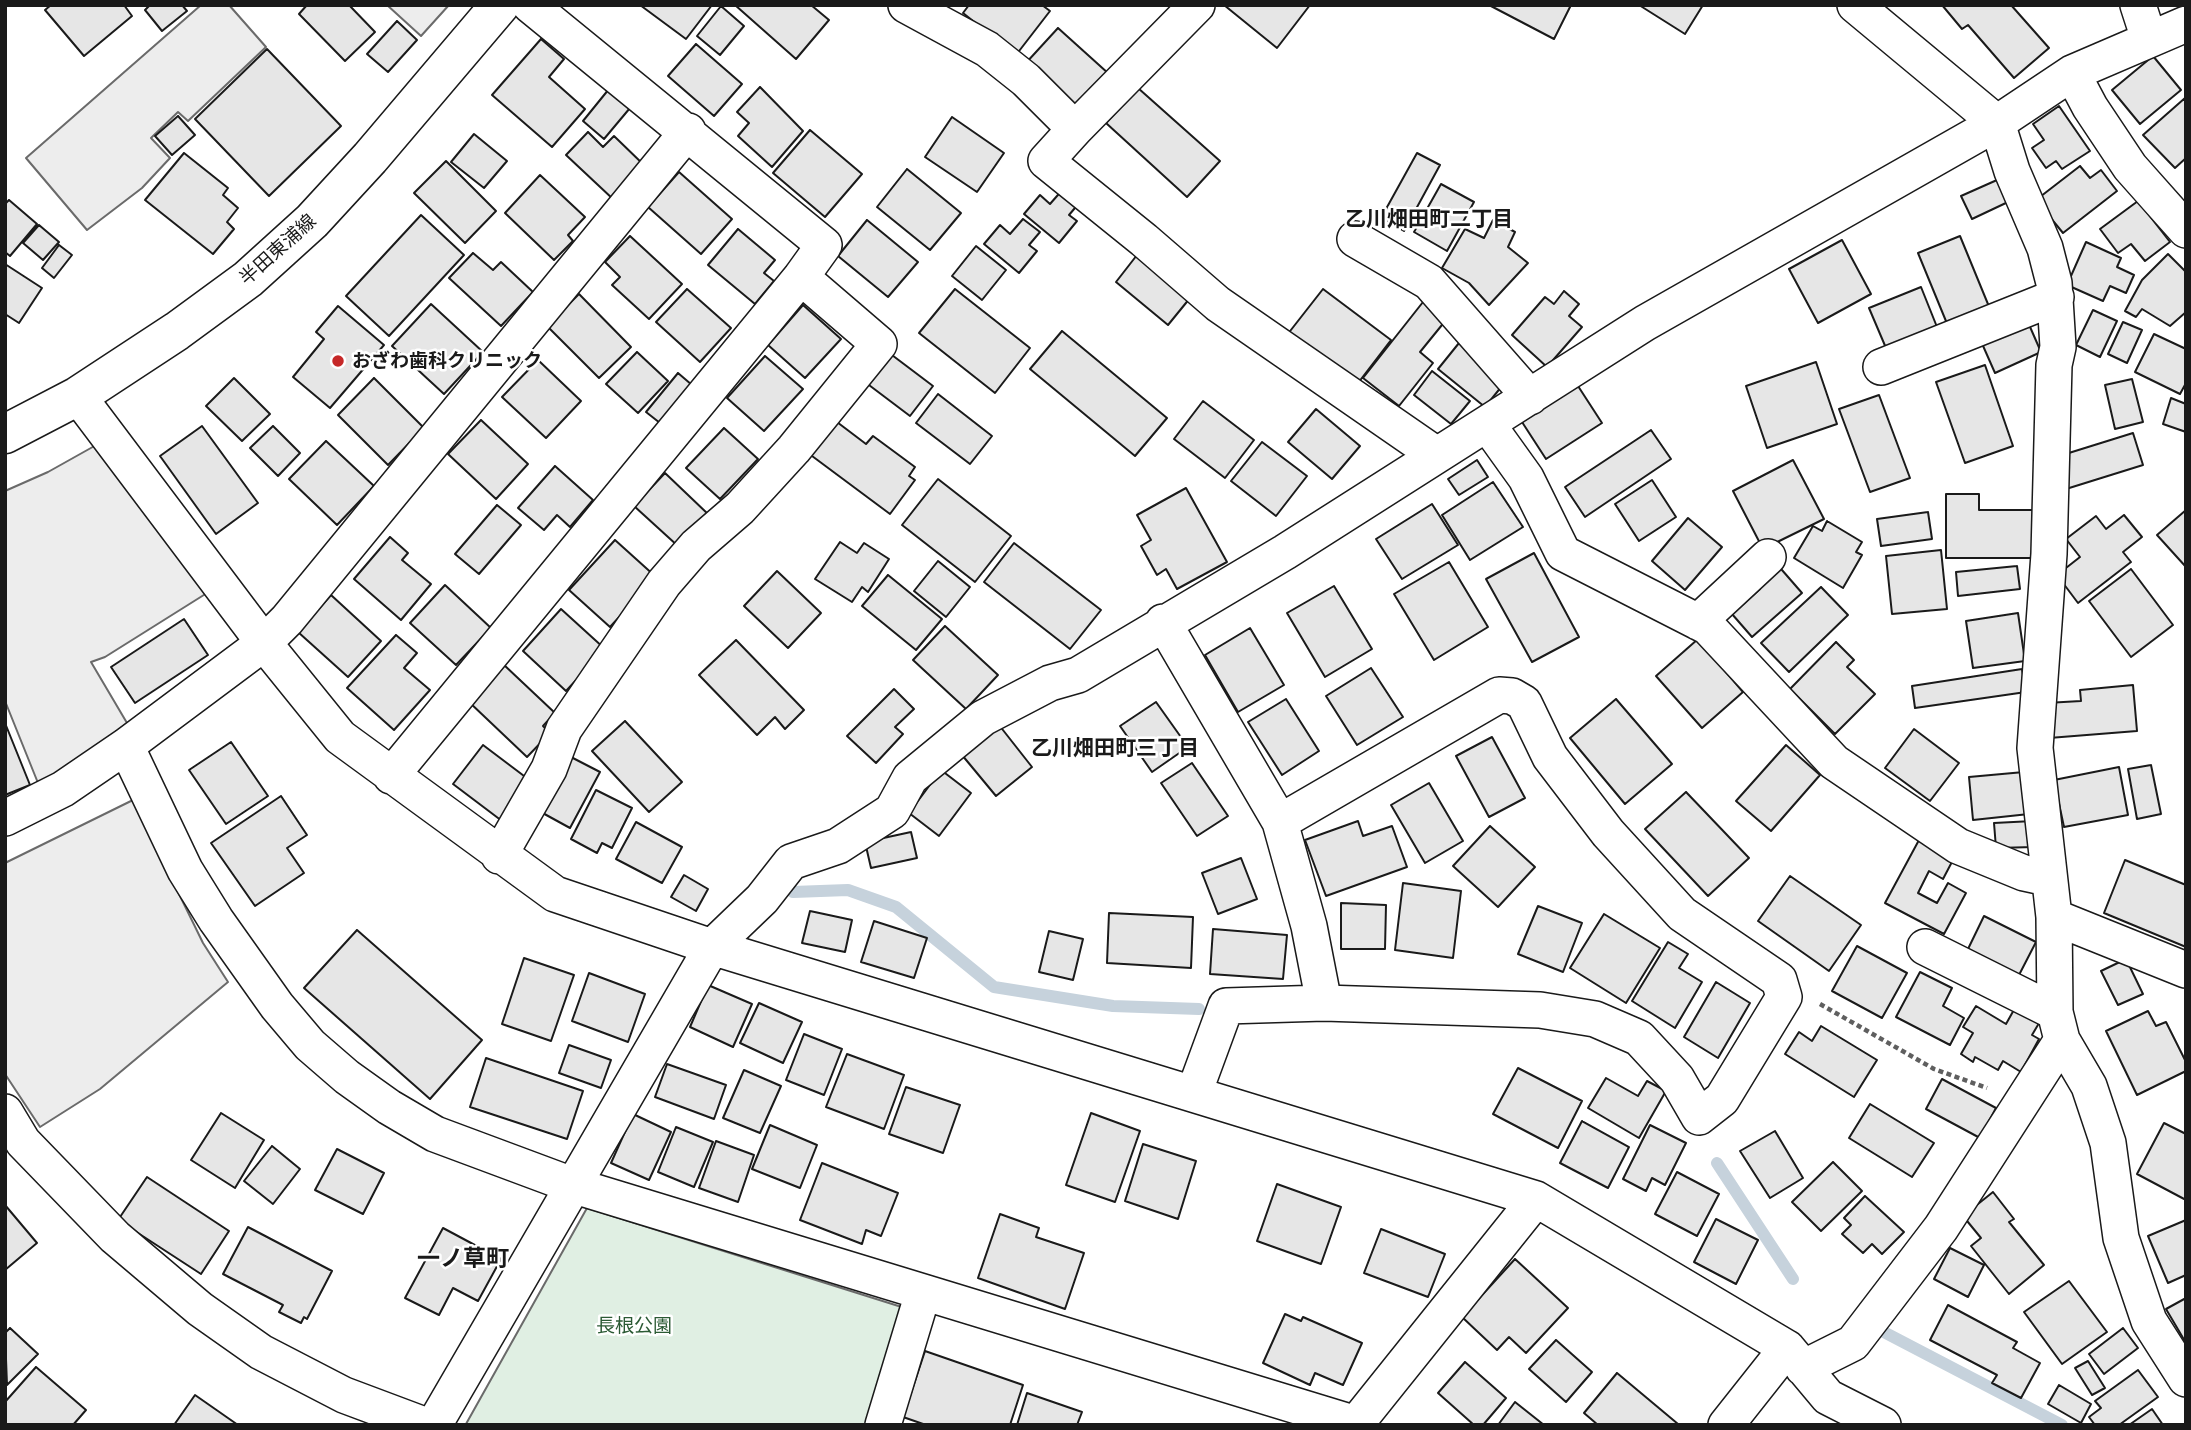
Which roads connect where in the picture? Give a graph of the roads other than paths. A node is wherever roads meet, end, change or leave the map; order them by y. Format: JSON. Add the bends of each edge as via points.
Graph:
{"nodes":[{"id":1,"x":500,"y":5,"type":"edge"},
{"id":2,"x":530,"y":5,"type":"edge"},
{"id":3,"x":906,"y":5,"type":"edge"},
{"id":4,"x":1197,"y":5,"type":"edge"},
{"id":5,"x":1855,"y":5,"type":"edge"},
{"id":6,"x":2138,"y":5,"type":"edge"},
{"id":7,"x":2186,"y":24,"type":"edge"},
{"id":8,"x":2149,"y":39,"type":"junction"},
{"id":9,"x":2073,"y":74,"type":"junction"},
{"id":10,"x":1997,"y":123,"type":"junction"},
{"id":11,"x":1075,"y":129,"type":"junction"},
{"id":12,"x":688,"y":131,"type":"junction"},
{"id":13,"x":2186,"y":230,"type":"edge"},
{"id":14,"x":1355,"y":239,"type":"dead end"},
{"id":15,"x":801,"y":278,"type":"junction"},
{"id":16,"x":2056,"y":297,"type":"junction"},
{"id":17,"x":1881,"y":367,"type":"dead end"},
{"id":18,"x":78,"y":396,"type":"junction"},
{"id":19,"x":1530,"y":397,"type":"junction"},
{"id":20,"x":1488,"y":425,"type":"junction"},
{"id":21,"x":5,"y":434,"type":"edge"},
{"id":22,"x":1435,"y":454,"type":"junction"},
{"id":23,"x":1768,"y":557,"type":"dead end"},
{"id":24,"x":1163,"y":622,"type":"junction"},
{"id":25,"x":1698,"y":622,"type":"junction"},
{"id":26,"x":264,"y":643,"type":"junction"},
{"id":27,"x":126,"y":746,"type":"junction"},
{"id":28,"x":391,"y":776,"type":"junction"},
{"id":29,"x":5,"y":818,"type":"edge"},
{"id":30,"x":1280,"y":822,"type":"junction"},
{"id":31,"x":499,"y":856,"type":"junction"},
{"id":32,"x":2047,"y":878,"type":"junction"},
{"id":33,"x":2054,"y":917,"type":"junction"},
{"id":34,"x":712,"y":947,"type":"junction"},
{"id":35,"x":1925,"y":947,"type":"dead end"},
{"id":36,"x":2186,"y":970,"type":"edge"},
{"id":37,"x":1324,"y":1003,"type":"junction"},
{"id":38,"x":2059,"y":1026,"type":"junction"},
{"id":39,"x":1194,"y":1093,"type":"junction"},
{"id":40,"x":5,"y":1112,"type":"edge"},
{"id":41,"x":572,"y":1185,"type":"junction"},
{"id":42,"x":1536,"y":1199,"type":"junction"},
{"id":43,"x":923,"y":1293,"type":"junction"},
{"id":44,"x":1795,"y":1358,"type":"junction"},
{"id":45,"x":2186,"y":1378,"type":"edge"},
{"id":46,"x":1355,"y":1424,"type":"edge"},
{"id":47,"x":424,"y":1425,"type":"edge"},
{"id":48,"x":434,"y":1425,"type":"edge"},
{"id":49,"x":883,"y":1425,"type":"edge"},
{"id":50,"x":1726,"y":1425,"type":"edge"},
{"id":51,"x":1883,"y":1425,"type":"edge"}],
"edges":[{"from":1,"to":18,"type":"main road","name":"半田東浦線","via":[[312,221],[248,279]]},
{"from":2,"to":12,"type":"street"},
{"from":3,"to":11,"type":"street","via":[[987,49]]},
{"from":4,"to":11,"type":"street"},
{"from":5,"to":10,"type":"street"},
{"from":6,"to":8,"type":"street"},
{"from":7,"to":8,"type":"street"},
{"from":8,"to":9,"type":"street"},
{"from":9,"to":10,"type":"street"},
{"from":9,"to":13,"type":"street","via":[[2130,167]]},
{"from":10,"to":16,"type":"street","via":[[2045,248]]},
{"from":10,"to":19,"type":"street","via":[[1646,323]]},
{"from":11,"to":22,"type":"street","via":[[1046,162],[1218,304]]},
{"from":12,"to":15,"type":"street","via":[[824,245]]},
{"from":12,"to":26,"type":"street"},
{"from":14,"to":19,"type":"street","via":[[1429,282]]},
{"from":15,"to":28,"type":"street"},
{"from":15,"to":31,"type":"street","via":[[879,344],[794,449],[664,583],[564,729],[549,769]]},
{"from":16,"to":17,"type":"street"},
{"from":16,"to":32,"type":"street","via":[[2049,554],[2035,748]]},
{"from":18,"to":21,"type":"main road","name":"半田東浦線"},
{"from":18,"to":26,"type":"street"},
{"from":19,"to":20,"type":"street"},
{"from":20,"to":22,"type":"street"},
{"from":20,"to":25,"type":"street","via":[[1526,478],[1563,553]]},
{"from":22,"to":24,"type":"street","via":[[1284,552]]},
{"from":23,"to":25,"type":"street"},
{"from":24,"to":30,"type":"street"},
{"from":24,"to":34,"type":"street","via":[[1078,675],[983,718],[910,778],[892,811],[838,846],[791,862],[762,899]]},
{"from":25,"to":32,"type":"street","via":[[1724,641],[1759,685],[1834,762],[1958,846]]},
{"from":26,"to":27,"type":"street"},
{"from":26,"to":28,"type":"street","via":[[340,737]]},
{"from":27,"to":29,"type":"street","via":[[63,789]]},
{"from":27,"to":41,"type":"street","via":[[165,833],[203,900],[253,974],[310,1045],[389,1107],[435,1134]]},
{"from":28,"to":31,"type":"street"},
{"from":30,"to":37,"type":"street","via":[[1309,926]]},
{"from":30,"to":37,"type":"street","via":[[1499,695],[1512,696],[1524,703],[1550,757],[1608,833],[1682,914],[1779,980],[1784,997],[1722,1099],[1699,1117],[1677,1079],[1639,1038],[1595,1019],[1540,1010]]},
{"from":31,"to":34,"type":"street","via":[[555,894]]},
{"from":32,"to":33,"type":"street"},
{"from":33,"to":36,"type":"street"},
{"from":33,"to":38,"type":"street"},
{"from":34,"to":39,"type":"street"},
{"from":34,"to":41,"type":"street"},
{"from":35,"to":38,"type":"street"},
{"from":37,"to":39,"type":"street","via":[[1226,1006]]},
{"from":38,"to":44,"type":"street","via":[[2024,1101],[1941,1228],[1853,1343]]},
{"from":38,"to":45,"type":"street","via":[[2089,1086],[2108,1143],[2121,1238],[2149,1321]]},
{"from":39,"to":42,"type":"street"},
{"from":40,"to":47,"type":"street","via":[[23,1142],[115,1237],[200,1309],[261,1352],[344,1395]]},
{"from":41,"to":43,"type":"street"},
{"from":41,"to":48,"type":"street"},
{"from":42,"to":44,"type":"street"},
{"from":42,"to":46,"type":"street"},
{"from":43,"to":46,"type":"street"},
{"from":43,"to":49,"type":"street"},
{"from":44,"to":50,"type":"street"},
{"from":44,"to":51,"type":"street","via":[[1828,1397]]}]}
